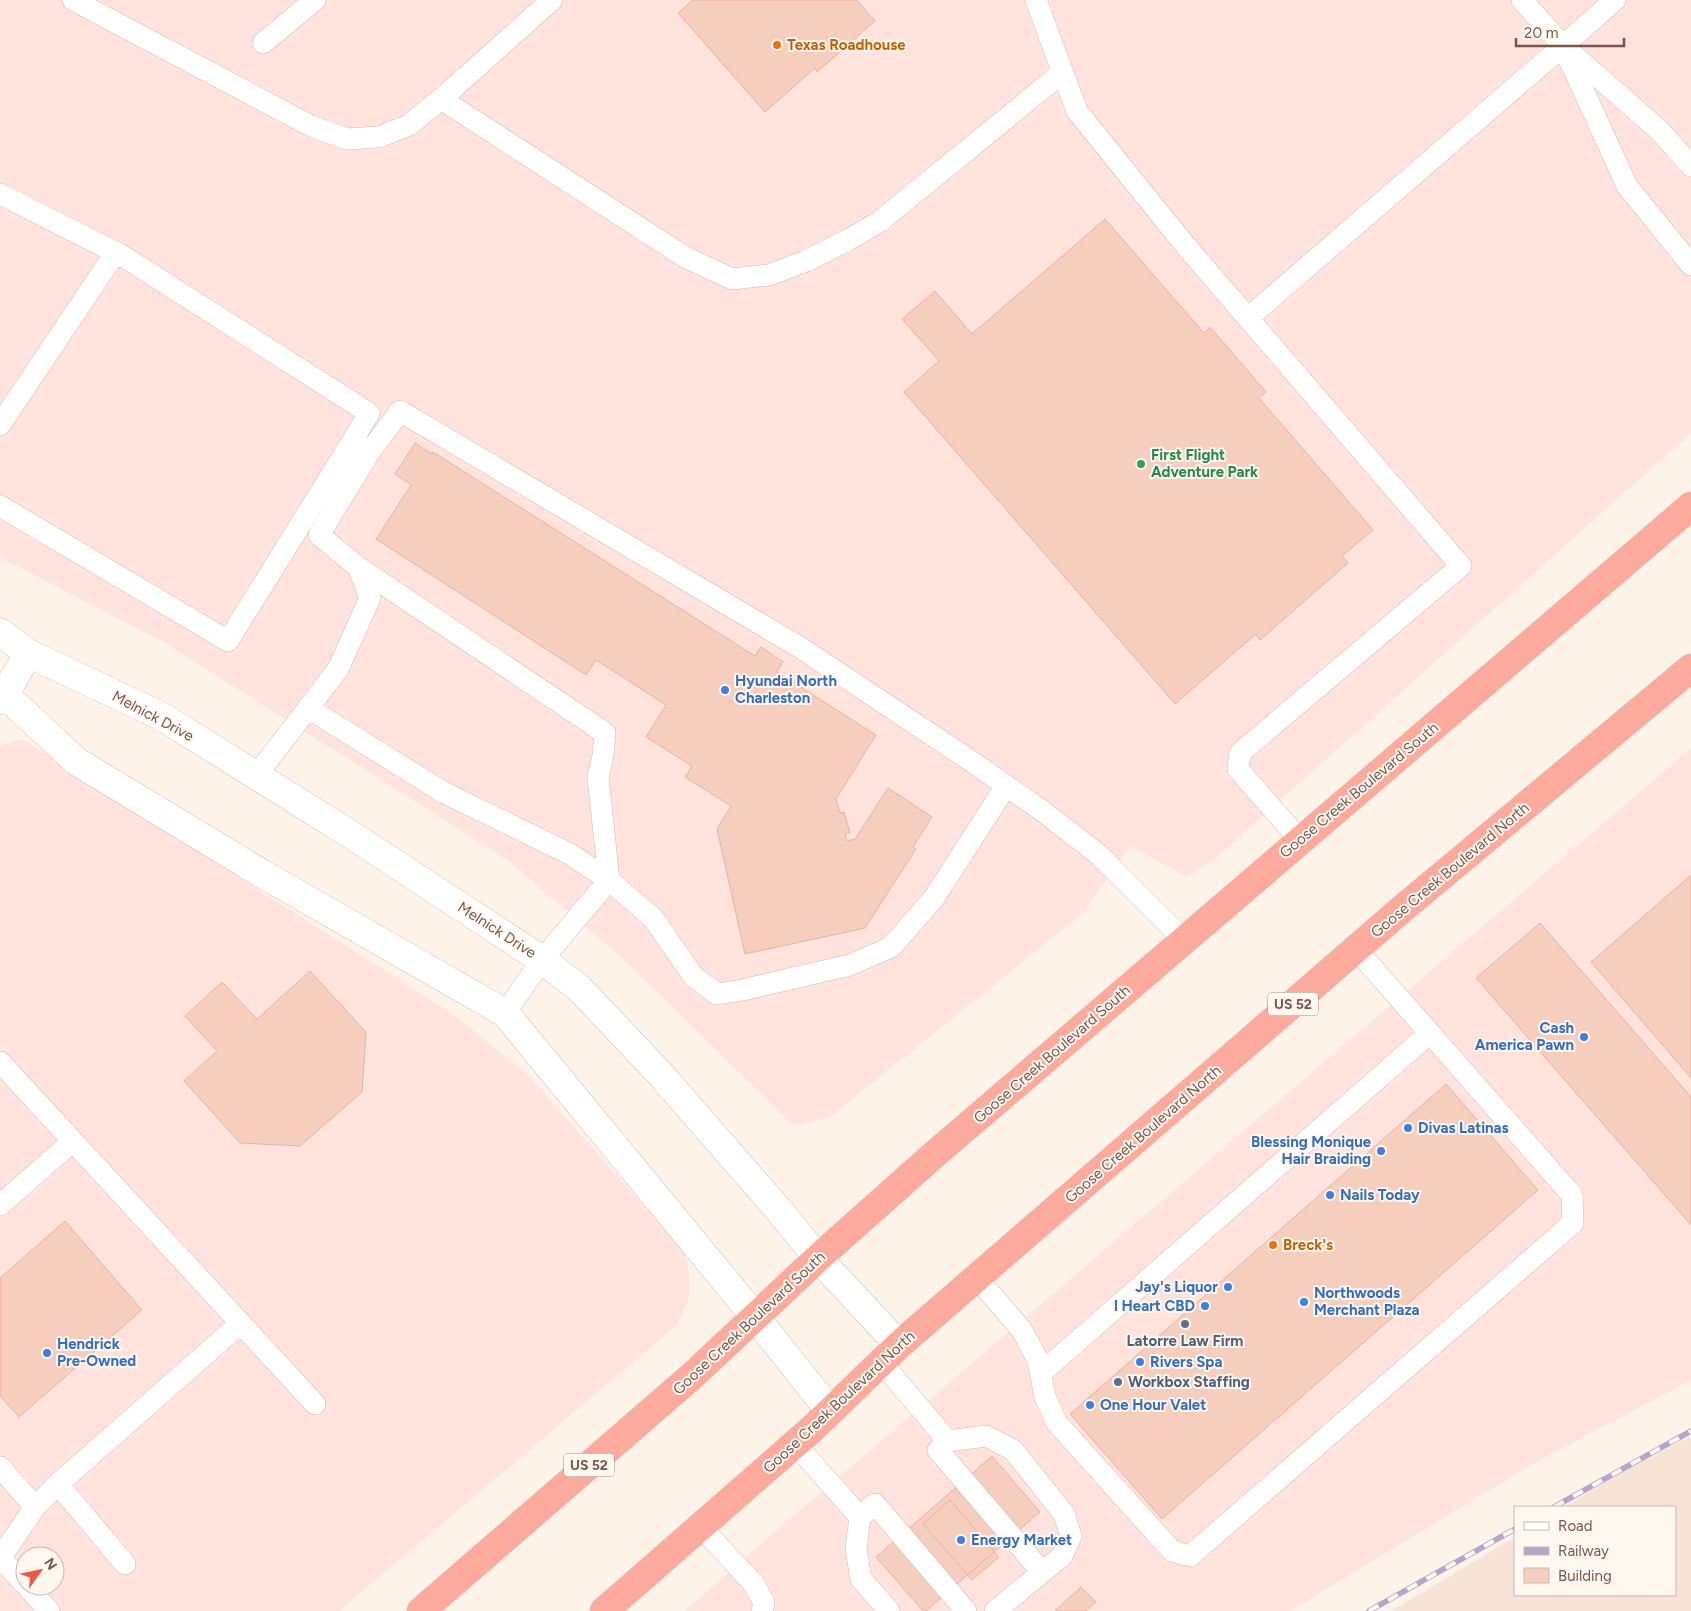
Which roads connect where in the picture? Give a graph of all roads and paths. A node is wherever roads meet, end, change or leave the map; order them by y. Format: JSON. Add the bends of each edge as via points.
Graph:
{"nodes":[{"id":1,"x":73,"y":0,"type":"edge"},
{"id":2,"x":315,"y":0,"type":"edge"},
{"id":3,"x":552,"y":0,"type":"edge"},
{"id":4,"x":1036,"y":0,"type":"edge"},
{"id":5,"x":1522,"y":0,"type":"edge"},
{"id":6,"x":1615,"y":0,"type":"edge"},
{"id":7,"x":263,"y":43,"type":"dead end"},
{"id":8,"x":1564,"y":46,"type":"junction"},
{"id":9,"x":1063,"y":72,"type":"junction"},
{"id":10,"x":441,"y":99,"type":"junction"},
{"id":11,"x":1691,"y":166,"type":"edge"},
{"id":12,"x":0,"y":194,"type":"edge"},
{"id":13,"x":121,"y":255,"type":"junction"},
{"id":14,"x":1691,"y":264,"type":"edge"},
{"id":15,"x":1248,"y":318,"type":"junction"},
{"id":16,"x":0,"y":425,"type":"edge"},
{"id":17,"x":353,"y":440,"type":"junction"},
{"id":18,"x":369,"y":453,"type":"junction"},
{"id":19,"x":0,"y":506,"type":"edge"},
{"id":20,"x":1691,"y":506,"type":"edge"},
{"id":21,"x":358,"y":567,"type":"junction"},
{"id":22,"x":0,"y":632,"type":"edge"},
{"id":23,"x":28,"y":653,"type":"junction"},
{"id":24,"x":1691,"y":668,"type":"edge"},
{"id":25,"x":2,"y":695,"type":"edge"},
{"id":26,"x":308,"y":708,"type":"junction"},
{"id":27,"x":256,"y":776,"type":"junction"},
{"id":28,"x":1006,"y":786,"type":"junction"},
{"id":29,"x":1300,"y":840,"type":"junction"},
{"id":30,"x":609,"y":880,"type":"junction"},
{"id":31,"x":1184,"y":940,"type":"junction"},
{"id":32,"x":1356,"y":949,"type":"junction"},
{"id":33,"x":542,"y":960,"type":"junction"},
{"id":34,"x":505,"y":1013,"type":"junction"},
{"id":35,"x":1430,"y":1033,"type":"junction"},
{"id":36,"x":0,"y":1062,"type":"edge"},
{"id":37,"x":73,"y":1141,"type":"junction"},
{"id":38,"x":0,"y":1205,"type":"edge"},
{"id":39,"x":818,"y":1258,"type":"junction"},
{"id":40,"x":976,"y":1278,"type":"junction"},
{"id":41,"x":756,"y":1318,"type":"junction"},
{"id":42,"x":241,"y":1323,"type":"junction"},
{"id":43,"x":889,"y":1353,"type":"junction"},
{"id":44,"x":1041,"y":1373,"type":"junction"},
{"id":45,"x":315,"y":1404,"type":"dead end"},
{"id":46,"x":830,"y":1411,"type":"junction"},
{"id":47,"x":948,"y":1441,"type":"junction"},
{"id":48,"x":794,"y":1444,"type":"junction"},
{"id":49,"x":0,"y":1467,"type":"edge"},
{"id":50,"x":58,"y":1484,"type":"junction"},
{"id":51,"x":36,"y":1507,"type":"junction"},
{"id":52,"x":860,"y":1517,"type":"junction"},
{"id":53,"x":701,"y":1527,"type":"junction"},
{"id":54,"x":0,"y":1558,"type":"edge"},
{"id":55,"x":124,"y":1564,"type":"dead end"},
{"id":56,"x":1042,"y":1572,"type":"junction"},
{"id":57,"x":15,"y":1574,"type":"edge"},
{"id":58,"x":36,"y":1596,"type":"edge"},
{"id":59,"x":49,"y":1611,"type":"edge"},
{"id":60,"x":421,"y":1611,"type":"edge"},
{"id":61,"x":604,"y":1611,"type":"edge"},
{"id":62,"x":762,"y":1611,"type":"edge"},
{"id":63,"x":889,"y":1611,"type":"edge"},
{"id":64,"x":966,"y":1611,"type":"edge"},
{"id":65,"x":995,"y":1611,"type":"edge"}],
"edges":[{"from":1,"to":10,"type":"lane","via":[[311,126],[348,139],[379,138],[409,125]]},
{"from":2,"to":7,"type":"lane"},
{"from":3,"to":10,"type":"lane"},
{"from":4,"to":9,"type":"lane"},
{"from":5,"to":8,"type":"lane"},
{"from":6,"to":8,"type":"lane"},
{"from":8,"to":11,"type":"lane","via":[[1660,131]]},
{"from":8,"to":14,"type":"lane","via":[[1627,186]]},
{"from":8,"to":15,"type":"lane"},
{"from":9,"to":10,"type":"lane","via":[[879,222],[806,261],[769,275],[732,279],[685,257]]},
{"from":9,"to":15,"type":"lane","via":[[1077,111]]},
{"from":12,"to":13,"type":"lane"},
{"from":13,"to":16,"type":"lane","via":[[111,259]]},
{"from":13,"to":17,"type":"lane","via":[[369,413]]},
{"from":15,"to":29,"type":"lane","via":[[1461,566],[1240,753],[1238,769]]},
{"from":17,"to":18,"type":"lane"},
{"from":17,"to":19,"type":"lane","via":[[228,641]]},
{"from":18,"to":21,"type":"lane","via":[[320,535]]},
{"from":18,"to":28,"type":"lane","via":[[400,411],[801,648]]},
{"from":20,"to":29,"type":"highway","name":"Goose Creek Boulevard South","number":"US 52"},
{"from":21,"to":26,"type":"lane","via":[[370,598],[338,669]]},
{"from":21,"to":30,"type":"lane","via":[[605,733],[598,777]]},
{"from":22,"to":23,"type":"street","name":"Melnick Drive"},
{"from":23,"to":25,"type":"street"},
{"from":23,"to":27,"type":"street","name":"Melnick Drive","via":[[161,716]]},
{"from":24,"to":32,"type":"highway","name":"Goose Creek Boulevard North","number":"US 52"},
{"from":25,"to":34,"type":"street","via":[[76,761],[261,873]]},
{"from":26,"to":27,"type":"lane"},
{"from":26,"to":30,"type":"lane","via":[[443,792],[570,854]]},
{"from":27,"to":33,"type":"street","name":"Melnick Drive"},
{"from":28,"to":30,"type":"lane","via":[[934,898],[891,947],[850,965],[717,994],[694,977],[653,918]]},
{"from":28,"to":31,"type":"lane","via":[[1098,854]]},
{"from":29,"to":31,"type":"highway","name":"Goose Creek Boulevard South","number":"US 52"},
{"from":30,"to":33,"type":"lane"},
{"from":31,"to":39,"type":"highway","name":"Goose Creek Boulevard South","number":"US 52"},
{"from":32,"to":35,"type":"lane"},
{"from":32,"to":40,"type":"highway","name":"Goose Creek Boulevard North","number":"US 52"},
{"from":33,"to":34,"type":"lane"},
{"from":33,"to":39,"type":"street","name":"Melnick Drive","via":[[579,988],[662,1076]]},
{"from":34,"to":41,"type":"street"},
{"from":35,"to":44,"type":"lane"},
{"from":35,"to":44,"type":"lane","via":[[1572,1195],[1573,1223],[1190,1556],[1172,1551],[1057,1423],[1045,1397]]},
{"from":36,"to":37,"type":"lane"},
{"from":37,"to":38,"type":"lane"},
{"from":37,"to":42,"type":"lane"},
{"from":39,"to":41,"type":"highway","name":"Goose Creek Boulevard South","number":"US 52"},
{"from":39,"to":43,"type":"street","name":"Melnick Drive"},
{"from":40,"to":43,"type":"highway","name":"Goose Creek Boulevard North","number":"US 52"},
{"from":40,"to":44,"type":"lane","via":[[1022,1329]]},
{"from":41,"to":46,"type":"street"},
{"from":41,"to":60,"type":"highway","name":"Goose Creek Boulevard South","number":"US 52"},
{"from":42,"to":45,"type":"lane"},
{"from":42,"to":50,"type":"lane"},
{"from":43,"to":46,"type":"highway","name":"Goose Creek Boulevard North","number":"US 52"},
{"from":43,"to":47,"type":"lane"},
{"from":46,"to":48,"type":"highway","name":"Goose Creek Boulevard North","number":"US 52"},
{"from":47,"to":56,"type":"lane","via":[[938,1450]]},
{"from":47,"to":56,"type":"lane","via":[[986,1436],[1012,1450],[1064,1514],[1071,1536],[1062,1556]]},
{"from":48,"to":52,"type":"lane"},
{"from":48,"to":53,"type":"highway","name":"Goose Creek Boulevard North","number":"US 52"},
{"from":49,"to":51,"type":"lane"},
{"from":50,"to":51,"type":"lane"},
{"from":50,"to":55,"type":"lane"},
{"from":51,"to":54,"type":"lane"},
{"from":52,"to":63,"type":"lane","via":[[856,1549],[861,1579]]},
{"from":52,"to":64,"type":"lane","via":[[875,1504]]},
{"from":53,"to":61,"type":"highway","name":"Goose Creek Boulevard North","number":"US 52"},
{"from":53,"to":62,"type":"lane","via":[[754,1584],[764,1603]]},
{"from":54,"to":57,"type":"lane"},
{"from":56,"to":65,"type":"lane"},
{"from":58,"to":59,"type":"lane"}]}
